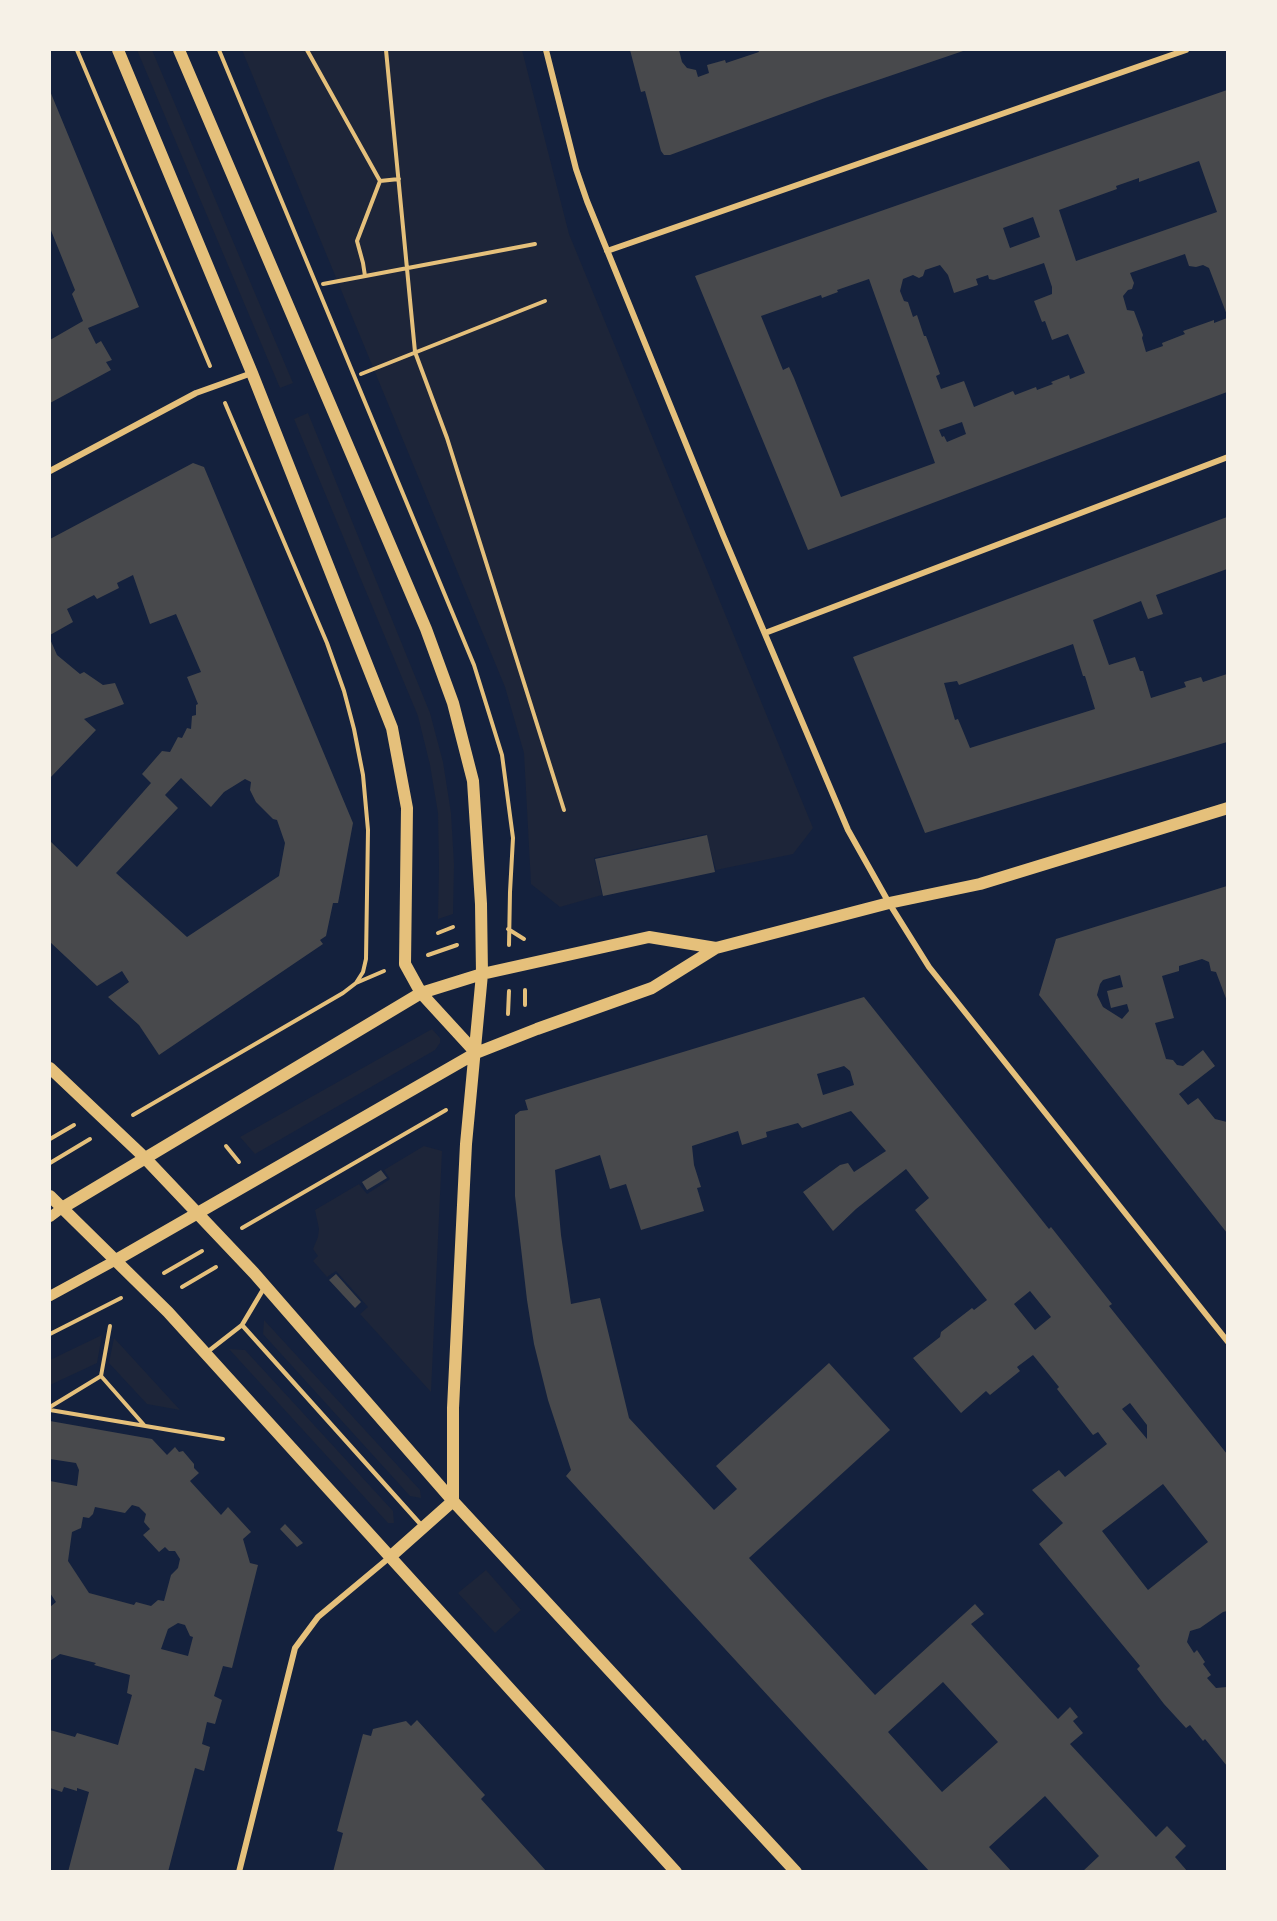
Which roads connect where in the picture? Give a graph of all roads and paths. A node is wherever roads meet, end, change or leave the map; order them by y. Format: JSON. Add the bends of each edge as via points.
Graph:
{"nodes":[{"id":1,"x":77,"y":50,"type":"edge"},
{"id":2,"x":118,"y":50,"type":"edge"},
{"id":3,"x":179,"y":50,"type":"edge"},
{"id":4,"x":219,"y":50,"type":"edge"},
{"id":5,"x":307,"y":50,"type":"edge"},
{"id":6,"x":386,"y":50,"type":"edge"},
{"id":7,"x":546,"y":50,"type":"edge"},
{"id":8,"x":1186,"y":50,"type":"edge"},
{"id":9,"x":399,"y":179,"type":"junction"},
{"id":10,"x":380,"y":181,"type":"junction"},
{"id":11,"x":535,"y":244,"type":"dead end"},
{"id":12,"x":607,"y":251,"type":"junction"},
{"id":13,"x":407,"y":268,"type":"junction"},
{"id":14,"x":365,"y":276,"type":"junction"},
{"id":15,"x":323,"y":284,"type":"dead end"},
{"id":16,"x":545,"y":301,"type":"dead end"},
{"id":17,"x":415,"y":352,"type":"junction"},
{"id":18,"x":206,"y":356,"type":"dead end"},
{"id":19,"x":252,"y":373,"type":"junction"},
{"id":20,"x":361,"y":374,"type":"dead end"},
{"id":21,"x":229,"y":414,"type":"dead end"},
{"id":22,"x":1227,"y":457,"type":"edge"},
{"id":23,"x":50,"y":471,"type":"edge"},
{"id":24,"x":765,"y":633,"type":"junction"},
{"id":25,"x":1227,"y":808,"type":"edge"},
{"id":26,"x":564,"y":810,"type":"dead end"},
{"id":27,"x":510,"y":891,"type":"dead end"},
{"id":28,"x":889,"y":903,"type":"junction"},
{"id":29,"x":453,"y":927,"type":"dead end"},
{"id":30,"x":438,"y":933,"type":"dead end"},
{"id":31,"x":452,"y":947,"type":"dead end"},
{"id":32,"x":716,"y":948,"type":"junction"},
{"id":33,"x":441,"y":951,"type":"dead end"},
{"id":34,"x":482,"y":974,"type":"junction"},
{"id":35,"x":525,"y":990,"type":"dead end"},
{"id":36,"x":421,"y":993,"type":"junction"},
{"id":37,"x":525,"y":1005,"type":"dead end"},
{"id":38,"x":476,"y":1053,"type":"junction"},
{"id":39,"x":50,"y":1068,"type":"edge"},
{"id":40,"x":444,"y":1111,"type":"dead end"},
{"id":41,"x":75,"y":1125,"type":"dead end"},
{"id":42,"x":112,"y":1127,"type":"junction"},
{"id":43,"x":50,"y":1139,"type":"edge"},
{"id":44,"x":226,"y":1146,"type":"dead end"},
{"id":45,"x":144,"y":1157,"type":"junction"},
{"id":46,"x":50,"y":1163,"type":"edge"},
{"id":47,"x":240,"y":1163,"type":"dead end"},
{"id":48,"x":50,"y":1196,"type":"edge"},
{"id":49,"x":62,"y":1208,"type":"junction"},
{"id":50,"x":198,"y":1214,"type":"junction"},
{"id":51,"x":50,"y":1217,"type":"edge"},
{"id":52,"x":222,"y":1239,"type":"junction"},
{"id":53,"x":116,"y":1260,"type":"junction"},
{"id":54,"x":180,"y":1264,"type":"dead end"},
{"id":55,"x":216,"y":1266,"type":"dead end"},
{"id":56,"x":265,"y":1286,"type":"junction"},
{"id":57,"x":182,"y":1287,"type":"dead end"},
{"id":58,"x":50,"y":1296,"type":"edge"},
{"id":59,"x":69,"y":1324,"type":"dead end"},
{"id":60,"x":242,"y":1325,"type":"junction"},
{"id":61,"x":110,"y":1326,"type":"dead end"},
{"id":62,"x":50,"y":1334,"type":"edge"},
{"id":63,"x":1227,"y":1342,"type":"edge"},
{"id":64,"x":205,"y":1353,"type":"junction"},
{"id":65,"x":101,"y":1376,"type":"junction"},
{"id":66,"x":50,"y":1408,"type":"edge"},
{"id":67,"x":144,"y":1425,"type":"junction"},
{"id":68,"x":223,"y":1439,"type":"dead end"},
{"id":69,"x":453,"y":1501,"type":"junction"},
{"id":70,"x":423,"y":1527,"type":"junction"},
{"id":71,"x":390,"y":1557,"type":"junction"},
{"id":72,"x":239,"y":1872,"type":"edge"},
{"id":73,"x":676,"y":1872,"type":"edge"},
{"id":74,"x":795,"y":1872,"type":"edge"}],
"edges":[{"from":1,"to":18,"type":"path"},
{"from":2,"to":19,"type":"main road"},
{"from":3,"to":34,"type":"main road","via":[[426,629],[453,703],[472,781]]},
{"from":4,"to":27,"type":"path","via":[[474,665],[502,755],[513,838]]},
{"from":5,"to":10,"type":"path"},
{"from":6,"to":9,"type":"path"},
{"from":7,"to":12,"type":"street","via":[[576,169]]},
{"from":8,"to":12,"type":"street"},
{"from":9,"to":10,"type":"path"},
{"from":9,"to":13,"type":"path"},
{"from":10,"to":14,"type":"path","via":[[357,241]]},
{"from":11,"to":13,"type":"path"},
{"from":12,"to":24,"type":"street"},
{"from":13,"to":14,"type":"path"},
{"from":13,"to":17,"type":"path"},
{"from":14,"to":15,"type":"path"},
{"from":16,"to":17,"type":"path"},
{"from":17,"to":20,"type":"path"},
{"from":17,"to":26,"type":"path","via":[[447,438]]},
{"from":19,"to":23,"type":"street","via":[[196,393]]},
{"from":19,"to":36,"type":"main road","via":[[392,728],[407,808],[405,964]]},
{"from":21,"to":42,"type":"path","via":[[327,643],[347,701],[363,775],[368,830],[366,959],[356,983],[343,993]]},
{"from":22,"to":24,"type":"street"},
{"from":24,"to":28,"type":"street","via":[[838,810]]},
{"from":25,"to":28,"type":"main road","via":[[980,884]]},
{"from":28,"to":32,"type":"main road"},
{"from":28,"to":63,"type":"street","via":[[947,991]]},
{"from":29,"to":30,"type":"path"},
{"from":31,"to":33,"type":"path"},
{"from":32,"to":34,"type":"main road","via":[[649,937]]},
{"from":32,"to":38,"type":"main road","via":[[652,988]]},
{"from":34,"to":36,"type":"main road"},
{"from":34,"to":38,"type":"main road"},
{"from":35,"to":37,"type":"path"},
{"from":36,"to":38,"type":"main road"},
{"from":36,"to":45,"type":"main road"},
{"from":38,"to":50,"type":"main road"},
{"from":38,"to":69,"type":"main road","via":[[466,1144],[453,1408]]},
{"from":39,"to":42,"type":"main road"},
{"from":40,"to":52,"type":"path"},
{"from":41,"to":43,"type":"path"},
{"from":42,"to":45,"type":"main road"},
{"from":42,"to":46,"type":"path"},
{"from":44,"to":47,"type":"path"},
{"from":45,"to":49,"type":"main road"},
{"from":45,"to":50,"type":"main road"},
{"from":48,"to":49,"type":"main road"},
{"from":49,"to":51,"type":"street"},
{"from":49,"to":53,"type":"main road"},
{"from":50,"to":52,"type":"main road"},
{"from":50,"to":53,"type":"main road"},
{"from":52,"to":54,"type":"path"},
{"from":52,"to":56,"type":"main road"},
{"from":53,"to":58,"type":"street"},
{"from":53,"to":64,"type":"main road"},
{"from":55,"to":57,"type":"path"},
{"from":56,"to":60,"type":"lane"},
{"from":56,"to":69,"type":"main road"},
{"from":59,"to":62,"type":"path"},
{"from":60,"to":64,"type":"lane"},
{"from":60,"to":70,"type":"lane"},
{"from":61,"to":65,"type":"path"},
{"from":64,"to":71,"type":"main road"},
{"from":65,"to":66,"type":"path"},
{"from":65,"to":67,"type":"path"},
{"from":66,"to":67,"type":"path"},
{"from":67,"to":68,"type":"path"},
{"from":69,"to":70,"type":"main road"},
{"from":69,"to":74,"type":"main road"},
{"from":70,"to":71,"type":"main road"},
{"from":71,"to":72,"type":"street","via":[[318,1617],[295,1648]]},
{"from":71,"to":73,"type":"main road"}]}
